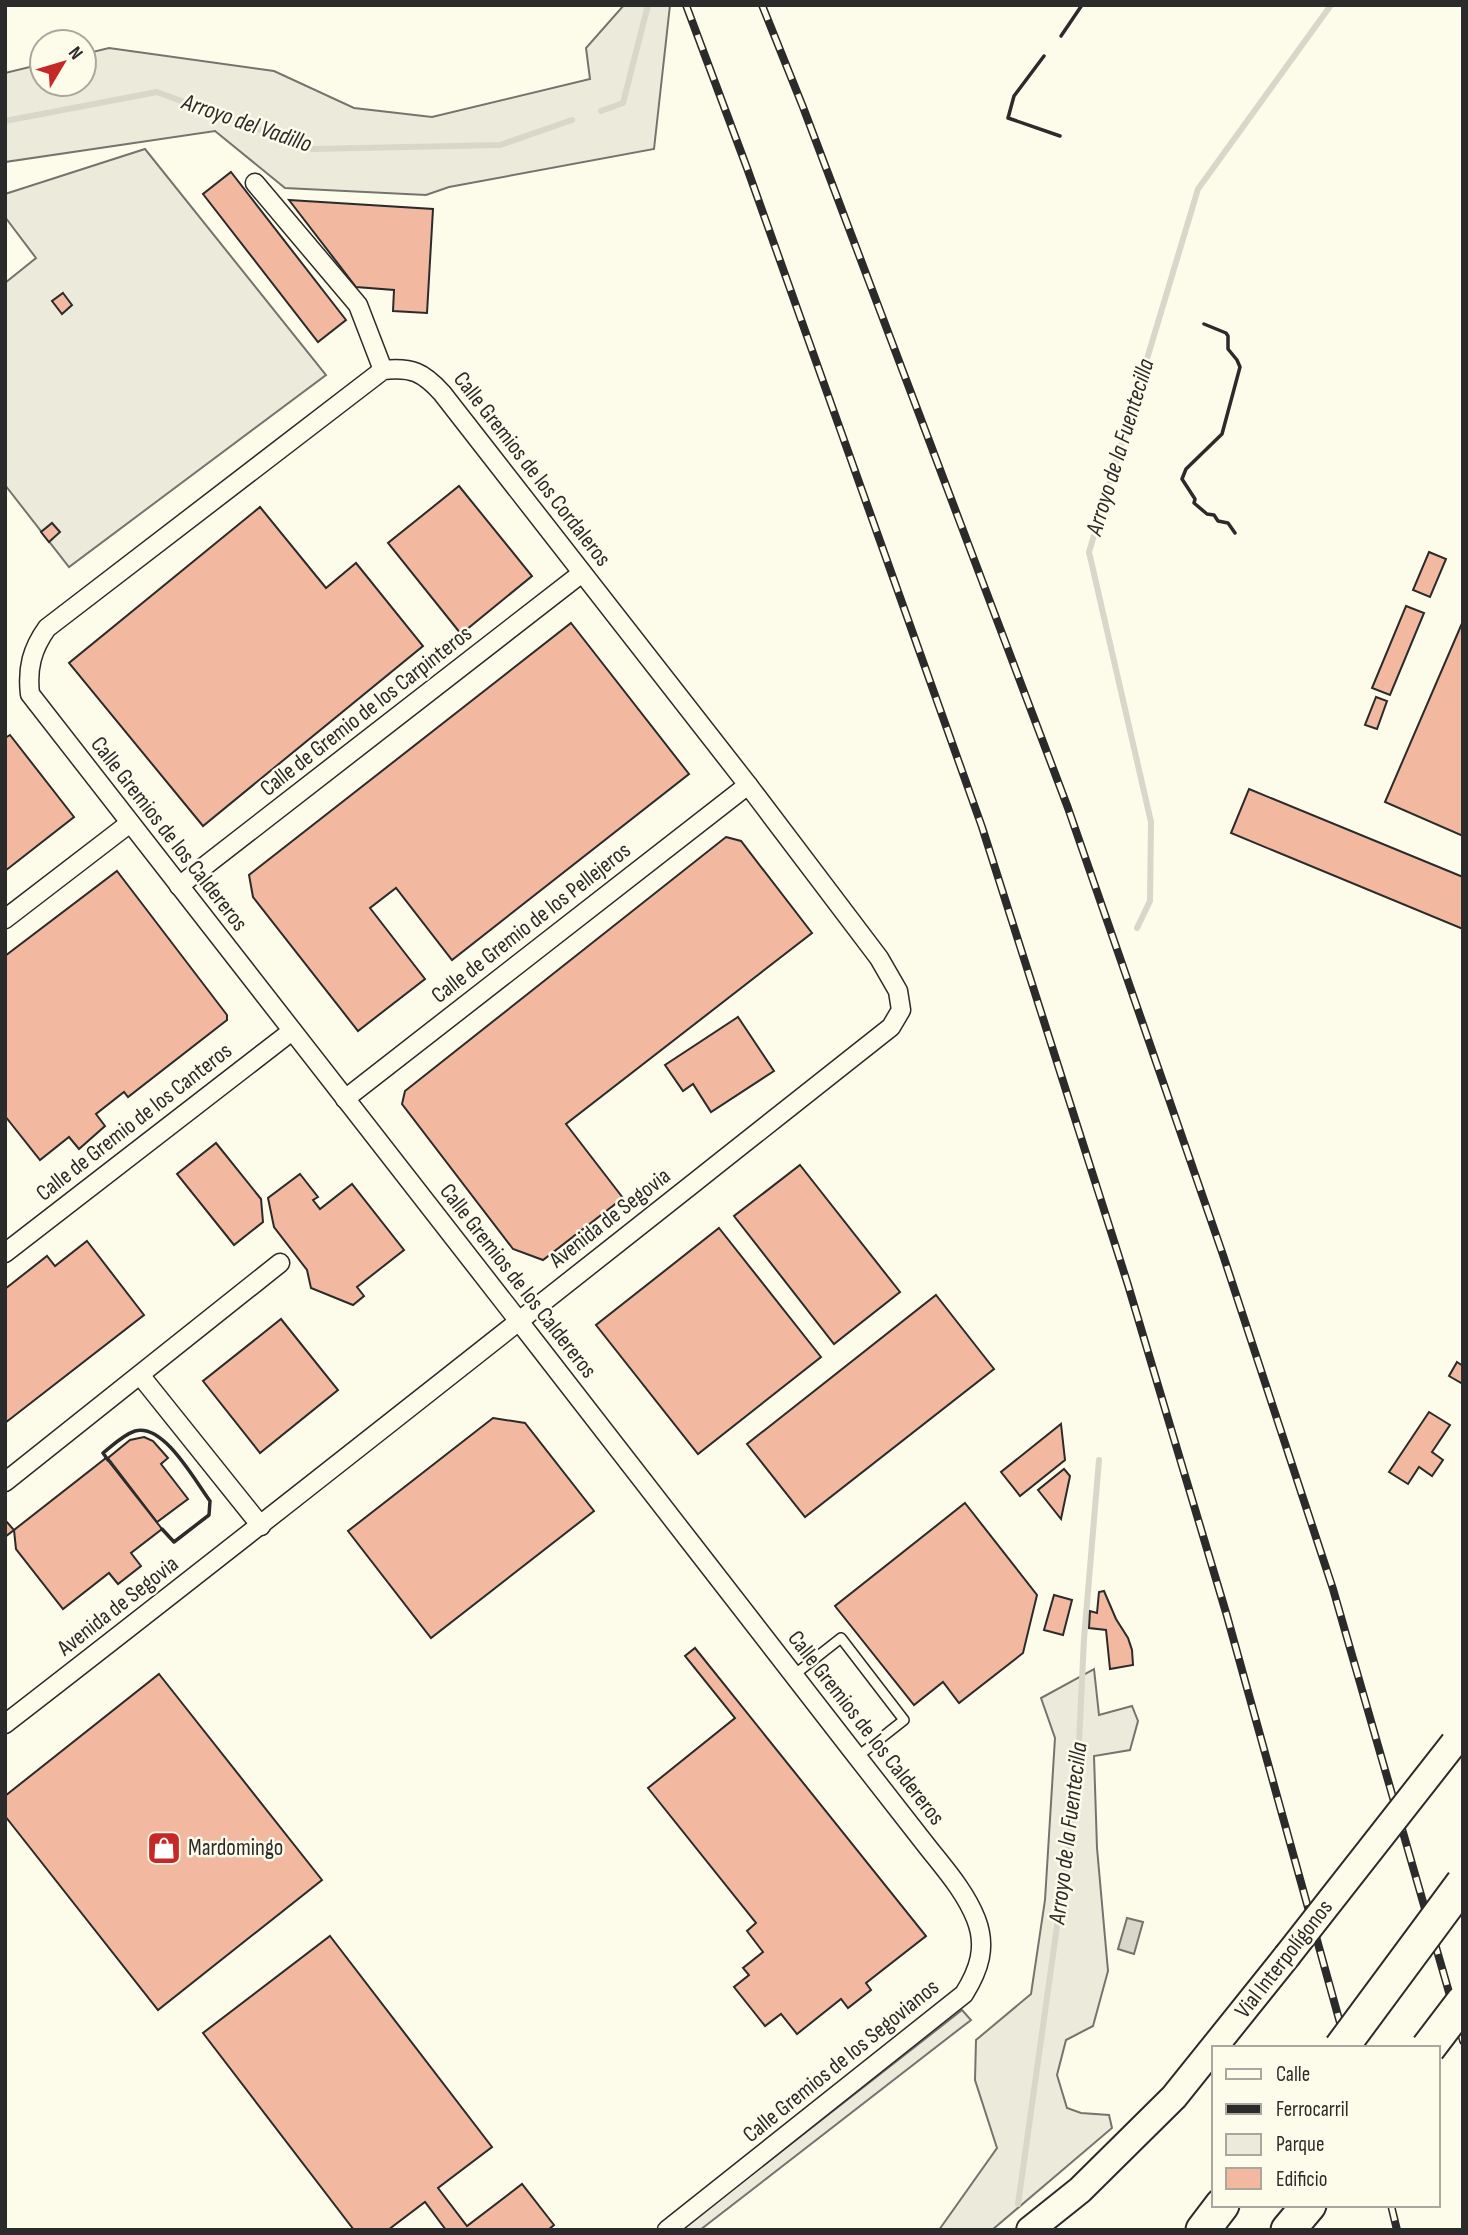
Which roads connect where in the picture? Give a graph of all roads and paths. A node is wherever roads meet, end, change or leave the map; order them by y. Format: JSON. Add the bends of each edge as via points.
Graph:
{"nodes":[{"id":1,"x":255,"y":183,"type":"dead end"},
{"id":2,"x":383,"y":370,"type":"junction"},
{"id":3,"x":582,"y":573,"type":"junction"},
{"id":4,"x":748,"y":785,"type":"junction"},
{"id":5,"x":130,"y":822,"type":"junction"},
{"id":6,"x":180,"y":886,"type":"junction"},
{"id":7,"x":5,"y":919,"type":"edge"},
{"id":8,"x":891,"y":1027,"type":"joint"},
{"id":9,"x":292,"y":1031,"type":"junction"},
{"id":10,"x":345,"y":1100,"type":"junction"},
{"id":11,"x":5,"y":1253,"type":"edge"},
{"id":12,"x":280,"y":1264,"type":"dead end"},
{"id":13,"x":518,"y":1321,"type":"junction"},
{"id":14,"x":140,"y":1375,"type":"junction"},
{"id":15,"x":5,"y":1482,"type":"edge"},
{"id":16,"x":261,"y":1526,"type":"junction"},
{"id":17,"x":794,"y":1675,"type":"junction"},
{"id":18,"x":5,"y":1724,"type":"edge"},
{"id":19,"x":1458,"y":1737,"type":"edge"},
{"id":20,"x":857,"y":1757,"type":"junction"},
{"id":21,"x":1463,"y":1883,"type":"edge"},
{"id":22,"x":966,"y":1899,"type":"joint"},
{"id":23,"x":1463,"y":2002,"type":"edge"},
{"id":24,"x":1214,"y":2046,"type":"edge"},
{"id":25,"x":1342,"y":2046,"type":"edge"},
{"id":26,"x":1430,"y":2046,"type":"edge"},
{"id":27,"x":1212,"y":2049,"type":"edge"},
{"id":28,"x":1220,"y":2207,"type":"edge"},
{"id":29,"x":1307,"y":2207,"type":"edge"},
{"id":30,"x":667,"y":2230,"type":"edge"},
{"id":31,"x":1030,"y":2230,"type":"edge"},
{"id":32,"x":1203,"y":2230,"type":"edge"},
{"id":33,"x":1288,"y":2230,"type":"edge"}],
"edges":[{"from":1,"to":2,"type":"street","via":[[358,305]]},
{"from":2,"to":3,"type":"street","name":"Calle Gremios de los Cordaleros","via":[[416,371],[431,381]]},
{"from":2,"to":5,"type":"street","name":"Calle Gremios de los Caldereros","via":[[47,628],[37,643],[28,676],[30,694]]},
{"from":3,"to":4,"type":"street","name":"Calle Gremios de los Cordaleros"},
{"from":3,"to":6,"type":"street","name":"Calle de Gremio de los Carpinteros"},
{"from":4,"to":8,"type":"street","name":"Calle Gremios de los Cordaleros","via":[[879,958],[898,991],[901,1010]]},
{"from":4,"to":10,"type":"street","name":"Calle de Gremio de los Pellejeros"},
{"from":5,"to":6,"type":"street","name":"Calle Gremios de los Caldereros"},
{"from":5,"to":7,"type":"street"},
{"from":6,"to":9,"type":"street","name":"Calle Gremios de los Caldereros"},
{"from":8,"to":13,"type":"street","name":"Avenida de Segovia"},
{"from":9,"to":10,"type":"street","name":"Calle Gremios de los Caldereros"},
{"from":9,"to":11,"type":"street","name":"Calle de Gremio de los Canteros"},
{"from":10,"to":13,"type":"street","name":"Calle Gremios de los Caldereros"},
{"from":12,"to":14,"type":"street"},
{"from":13,"to":16,"type":"street","name":"Avenida de Segovia"},
{"from":13,"to":17,"type":"street","name":"Calle Gremios de los Caldereros"},
{"from":14,"to":15,"type":"street"},
{"from":14,"to":16,"type":"street"},
{"from":16,"to":18,"type":"street","name":"Avenida de Segovia"},
{"from":17,"to":20,"type":"street","name":"Calle Gremios de los Caldereros"},
{"from":17,"to":20,"type":"lane","via":[[841,1638],[904,1720]]},
{"from":19,"to":24,"type":"main road","name":"Vial Interpolígonos","bridge":true},
{"from":20,"to":22,"type":"street","name":"Calle Gremios de los Caldereros"},
{"from":21,"to":25,"type":"highway","bridge":true},
{"from":22,"to":30,"type":"street","name":"Calle Gremios de los Segovianos","via":[[981,1934],[982,1954],[977,1974],[964,1994]]},
{"from":23,"to":26,"type":"highway","bridge":true},
{"from":27,"to":31,"type":"main road","name":"Vial Interpolígonos","bridge":true,"via":[[1174,2096],[1080,2190]]},
{"from":28,"to":32,"type":"highway"},
{"from":29,"to":33,"type":"highway"}]}
